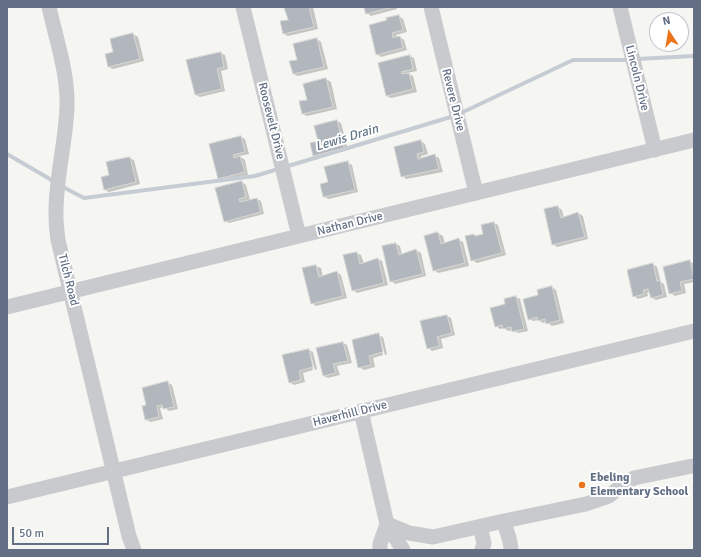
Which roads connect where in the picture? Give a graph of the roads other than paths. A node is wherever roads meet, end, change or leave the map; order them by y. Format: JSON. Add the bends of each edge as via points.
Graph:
{"nodes":[{"id":1,"x":49,"y":7,"type":"edge"},
{"id":2,"x":243,"y":7,"type":"edge"},
{"id":3,"x":431,"y":7,"type":"edge"},
{"id":4,"x":620,"y":7,"type":"edge"},
{"id":5,"x":694,"y":140,"type":"edge"},
{"id":6,"x":655,"y":150,"type":"junction"},
{"id":7,"x":476,"y":193,"type":"junction"},
{"id":8,"x":299,"y":236,"type":"junction"},
{"id":9,"x":71,"y":292,"type":"junction"},
{"id":10,"x":7,"y":307,"type":"edge"},
{"id":11,"x":694,"y":331,"type":"edge"},
{"id":12,"x":361,"y":411,"type":"junction"},
{"id":13,"x":692,"y":466,"type":"dead end"},
{"id":14,"x":114,"y":471,"type":"junction"},
{"id":15,"x":7,"y":497,"type":"edge"},
{"id":16,"x":504,"y":521,"type":"junction"},
{"id":17,"x":387,"y":524,"type":"junction"},
{"id":18,"x":480,"y":527,"type":"junction"},
{"id":19,"x":134,"y":550,"type":"edge"},
{"id":20,"x":380,"y":550,"type":"edge"},
{"id":21,"x":403,"y":550,"type":"edge"},
{"id":22,"x":482,"y":550,"type":"edge"},
{"id":23,"x":511,"y":550,"type":"edge"}],
"edges":[{"from":1,"to":9,"type":"street","name":"Tilch Road","via":[[66,85],[67,107],[56,216],[58,240]]},
{"from":2,"to":8,"type":"street","name":"Roosevelt Drive"},
{"from":3,"to":7,"type":"street","name":"Revere Drive"},
{"from":4,"to":6,"type":"street","name":"Lincoln Drive"},
{"from":5,"to":6,"type":"street","name":"Nathan Drive"},
{"from":6,"to":7,"type":"street","name":"Nathan Drive"},
{"from":7,"to":8,"type":"street","name":"Nathan Drive"},
{"from":8,"to":9,"type":"street","name":"Nathan Drive"},
{"from":9,"to":10,"type":"street","name":"Nathan Drive"},
{"from":9,"to":14,"type":"street","name":"Tilch Road"},
{"from":11,"to":12,"type":"street","name":"Haverhill Drive"},
{"from":12,"to":14,"type":"street","name":"Haverhill Drive"},
{"from":12,"to":17,"type":"street"},
{"from":13,"to":16,"type":"street","via":[[634,478],[609,496],[586,504]]},
{"from":14,"to":15,"type":"street","name":"Haverhill Drive"},
{"from":14,"to":19,"type":"street","name":"Tilch Road"},
{"from":16,"to":18,"type":"street"},
{"from":16,"to":23,"type":"street","via":[[511,541]]},
{"from":17,"to":18,"type":"street","via":[[409,533],[433,537]]},
{"from":17,"to":20,"type":"street"},
{"from":17,"to":21,"type":"street"},
{"from":18,"to":22,"type":"street","via":[[484,543]]}]}
